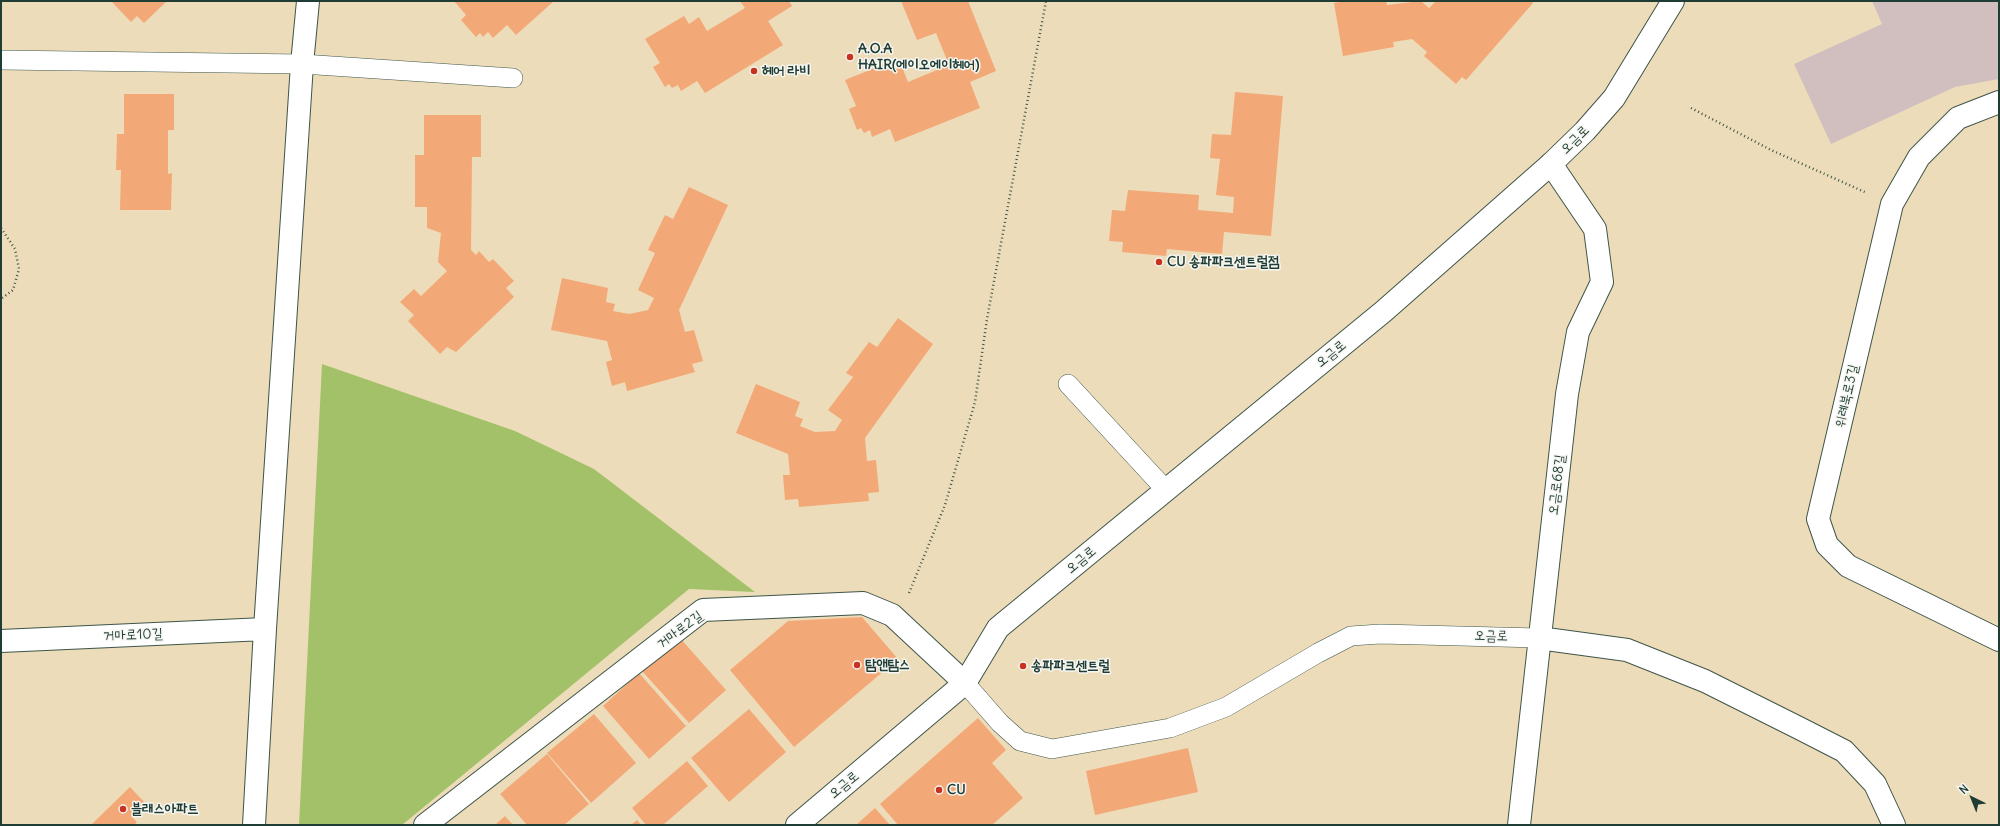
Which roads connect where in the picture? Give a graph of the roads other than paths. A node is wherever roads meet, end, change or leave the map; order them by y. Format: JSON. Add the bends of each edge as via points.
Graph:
{"nodes":[{"id":1,"x":308,"y":1,"type":"edge"},
{"id":2,"x":1673,"y":1,"type":"edge"},
{"id":3,"x":1,"y":60,"type":"edge"},
{"id":4,"x":302,"y":64,"type":"junction"},
{"id":5,"x":513,"y":78,"type":"dead end"},
{"id":6,"x":1999,"y":102,"type":"edge"},
{"id":7,"x":1551,"y":164,"type":"junction"},
{"id":8,"x":1068,"y":384,"type":"dead end"},
{"id":9,"x":1165,"y":489,"type":"junction"},
{"id":10,"x":265,"y":630,"type":"junction"},
{"id":11,"x":1539,"y":638,"type":"junction"},
{"id":12,"x":1,"y":640,"type":"edge"},
{"id":13,"x":1999,"y":640,"type":"edge"},
{"id":14,"x":965,"y":683,"type":"junction"},
{"id":15,"x":254,"y":825,"type":"edge"},
{"id":16,"x":425,"y":825,"type":"edge"},
{"id":17,"x":797,"y":825,"type":"edge"},
{"id":18,"x":1519,"y":825,"type":"edge"},
{"id":19,"x":1894,"y":825,"type":"edge"}],
"edges":[{"from":1,"to":4,"type":"street"},
{"from":2,"to":7,"type":"street","name":"오금로","via":[[1614,98]]},
{"from":3,"to":4,"type":"lane"},
{"from":4,"to":5,"type":"lane"},
{"from":4,"to":10,"type":"street"},
{"from":6,"to":13,"type":"street","name":"위례북로3길","via":[[1958,118],[1919,157],[1892,204],[1818,519],[1827,545],[1848,566]]},
{"from":7,"to":9,"type":"street","name":"오금로","via":[[1384,311]]},
{"from":7,"to":11,"type":"street","name":"오금로68길","via":[[1595,229],[1602,282],[1578,332],[1567,394]]},
{"from":8,"to":9,"type":"lane"},
{"from":9,"to":14,"type":"street","name":"오금로","via":[[998,628]]},
{"from":10,"to":12,"type":"street","name":"거마로10길"},
{"from":10,"to":15,"type":"street"},
{"from":11,"to":14,"type":"lane","name":"오금로","via":[[1380,634],[1351,636],[1226,707],[1170,728],[1052,749],[1020,741],[1000,723]]},
{"from":11,"to":18,"type":"street","name":"오금로68길"},
{"from":11,"to":19,"type":"street","via":[[1627,650],[1705,681],[1844,751],[1875,784]]},
{"from":14,"to":16,"type":"street","name":"거마로2길","via":[[892,615],[863,603],[703,610]]},
{"from":14,"to":17,"type":"street","name":"오금로"}]}
